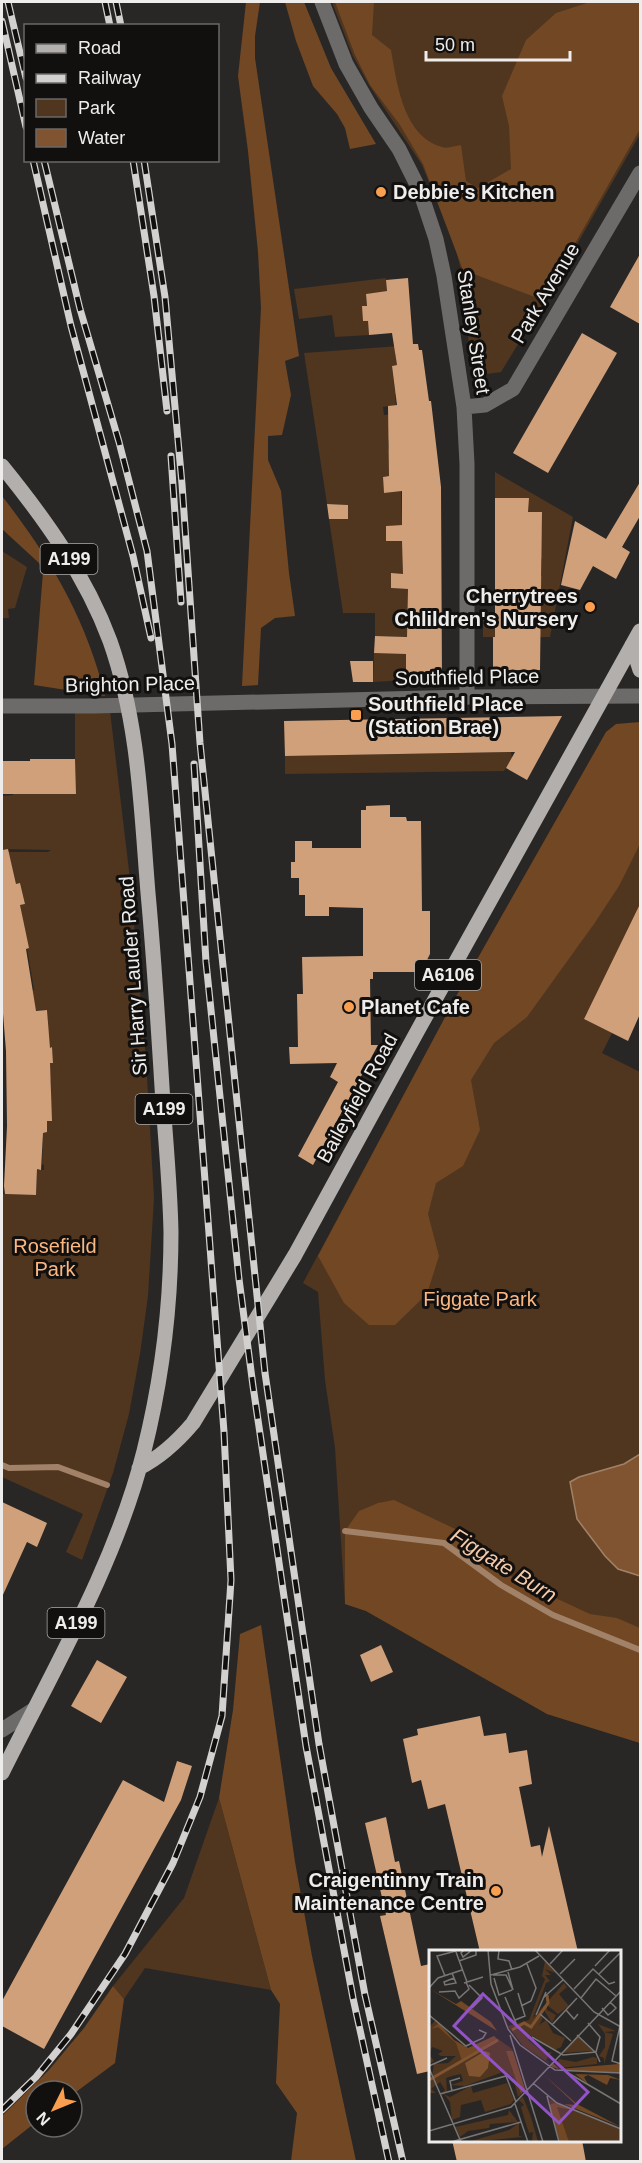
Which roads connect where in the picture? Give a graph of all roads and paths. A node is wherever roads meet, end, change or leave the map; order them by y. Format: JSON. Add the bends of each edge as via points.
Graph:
{"nodes":[{"id":1,"x":322,"y":2,"type":"edge"},
{"id":2,"x":640,"y":173,"type":"edge"},
{"id":3,"x":464,"y":407,"type":"junction"},
{"id":4,"x":2,"y":466,"type":"edge"},
{"id":5,"x":640,"y":631,"type":"edge"},
{"id":6,"x":632,"y":645,"type":"junction"},
{"id":7,"x":640,"y":670,"type":"edge"},
{"id":8,"x":603,"y":696,"type":"junction"},
{"id":9,"x":640,"y":696,"type":"edge"},
{"id":10,"x":467,"y":697,"type":"junction"},
{"id":11,"x":260,"y":703,"type":"joint"},
{"id":12,"x":2,"y":706,"type":"edge"},
{"id":13,"x":139,"y":1468,"type":"junction"},
{"id":14,"x":33,"y":1710,"type":"junction"},
{"id":15,"x":2,"y":1730,"type":"edge"},
{"id":16,"x":2,"y":1773,"type":"edge"}],
"edges":[{"from":1,"to":3,"type":"street","name":"Stanley Street","via":[[346,64],[399,149],[428,212],[444,276]]},
{"from":2,"to":3,"type":"street","name":"Park Avenue","via":[[513,389],[485,405]]},
{"from":3,"to":10,"type":"street","name":"Stanley Street"},
{"from":4,"to":13,"type":"main road","name":"Sir Harry Lauder Road","number":"A199","via":[[79,573],[117,663],[135,735],[171,1234],[164,1351]]},
{"from":5,"to":6,"type":"main road","number":"A6106"},
{"from":6,"to":7,"type":"main road"},
{"from":6,"to":8,"type":"main road","number":"A6106"},
{"from":8,"to":9,"type":"street","name":"Southfield Place"},
{"from":8,"to":10,"type":"street","name":"Southfield Place"},
{"from":8,"to":13,"type":"main road","name":"Baileyfield Road","number":"A6106","via":[[285,1272],[193,1423],[162,1455]]},
{"from":10,"to":11,"type":"street","name":"Southfield Place"},
{"from":11,"to":12,"type":"street","name":"Brighton Place"},
{"from":13,"to":14,"type":"main road","name":"Sir Harry Lauder Road","number":"A199","via":[[105,1562]]},
{"from":14,"to":15,"type":"street"},
{"from":14,"to":16,"type":"main road","name":"Sir Harry Lauder Road","number":"A199"}]}
